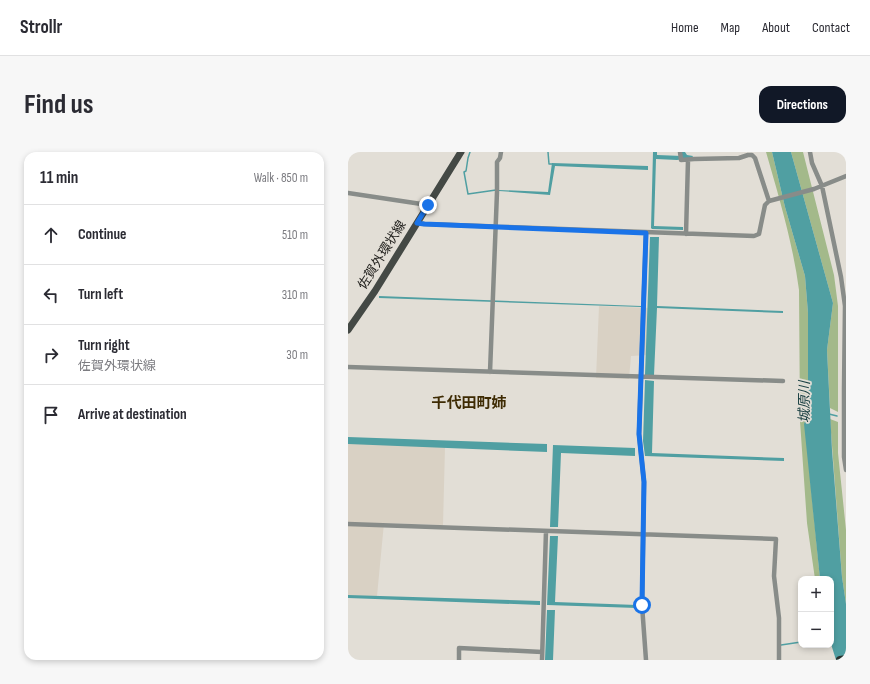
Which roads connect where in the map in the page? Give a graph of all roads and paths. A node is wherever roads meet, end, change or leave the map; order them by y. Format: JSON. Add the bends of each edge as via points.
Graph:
{"nodes":[{"id":1,"x":461,"y":152,"type":"edge"},
{"id":2,"x":501,"y":152,"type":"edge"},
{"id":3,"x":810,"y":152,"type":"edge"},
{"id":4,"x":680,"y":156,"type":"edge"},
{"id":5,"x":688,"y":160,"type":"junction"},
{"id":6,"x":846,"y":176,"type":"edge"},
{"id":7,"x":822,"y":186,"type":"junction"},
{"id":8,"x":348,"y":194,"type":"edge"},
{"id":9,"x":771,"y":201,"type":"junction"},
{"id":10,"x":428,"y":205,"type":"junction"},
{"id":11,"x":417,"y":223,"type":"junction"},
{"id":12,"x":495,"y":227,"type":"junction"},
{"id":13,"x":646,"y":233,"type":"junction"},
{"id":14,"x":686,"y":234,"type":"junction"},
{"id":15,"x":348,"y":330,"type":"edge"},
{"id":16,"x":348,"y":367,"type":"edge"},
{"id":17,"x":490,"y":372,"type":"junction"},
{"id":18,"x":641,"y":377,"type":"junction"},
{"id":19,"x":846,"y":379,"type":"edge"},
{"id":20,"x":783,"y":381,"type":"dead end"},
{"id":21,"x":844,"y":388,"type":"junction"},
{"id":22,"x":846,"y":470,"type":"edge"},
{"id":23,"x":348,"y":524,"type":"edge"},
{"id":24,"x":546,"y":531,"type":"junction"},
{"id":25,"x":643,"y":534,"type":"junction"},
{"id":26,"x":542,"y":652,"type":"junction"},
{"id":27,"x":846,"y":659,"type":"edge"},
{"id":28,"x":459,"y":660,"type":"edge"},
{"id":29,"x":542,"y":660,"type":"edge"},
{"id":30,"x":646,"y":660,"type":"edge"},
{"id":31,"x":780,"y":660,"type":"edge"},
{"id":32,"x":840,"y":660,"type":"edge"}],
"edges":[{"from":1,"to":10,"type":"main road","name":"佐賀外環状線"},
{"from":2,"to":12,"type":"street","via":[[497,162]]},
{"from":3,"to":7,"type":"street"},
{"from":4,"to":5,"type":"street"},
{"from":5,"to":9,"type":"street","via":[[752,155],[756,158]]},
{"from":5,"to":14,"type":"street"},
{"from":6,"to":7,"type":"street"},
{"from":7,"to":9,"type":"street"},
{"from":7,"to":21,"type":"street","via":[[845,306]]},
{"from":8,"to":10,"type":"street"},
{"from":9,"to":14,"type":"street","via":[[765,205],[759,234],[754,236]]},
{"from":10,"to":11,"type":"main road","name":"佐賀外環状線"},
{"from":11,"to":12,"type":"street"},
{"from":11,"to":15,"type":"main road","name":"佐賀外環状線"},
{"from":12,"to":13,"type":"street"},
{"from":12,"to":17,"type":"street"},
{"from":13,"to":14,"type":"street"},
{"from":13,"to":18,"type":"street"},
{"from":16,"to":17,"type":"street"},
{"from":17,"to":18,"type":"street"},
{"from":18,"to":20,"type":"street"},
{"from":18,"to":25,"type":"street","via":[[639,434],[644,482]]},
{"from":19,"to":21,"type":"street"},
{"from":21,"to":22,"type":"street"},
{"from":23,"to":24,"type":"street"},
{"from":24,"to":25,"type":"street"},
{"from":24,"to":26,"type":"street"},
{"from":25,"to":30,"type":"street","via":[[642,605]]},
{"from":25,"to":31,"type":"street","via":[[776,539],[774,576]]},
{"from":26,"to":28,"type":"street","via":[[459,648]]},
{"from":26,"to":29,"type":"street"},
{"from":27,"to":32,"type":"highway"}]}
